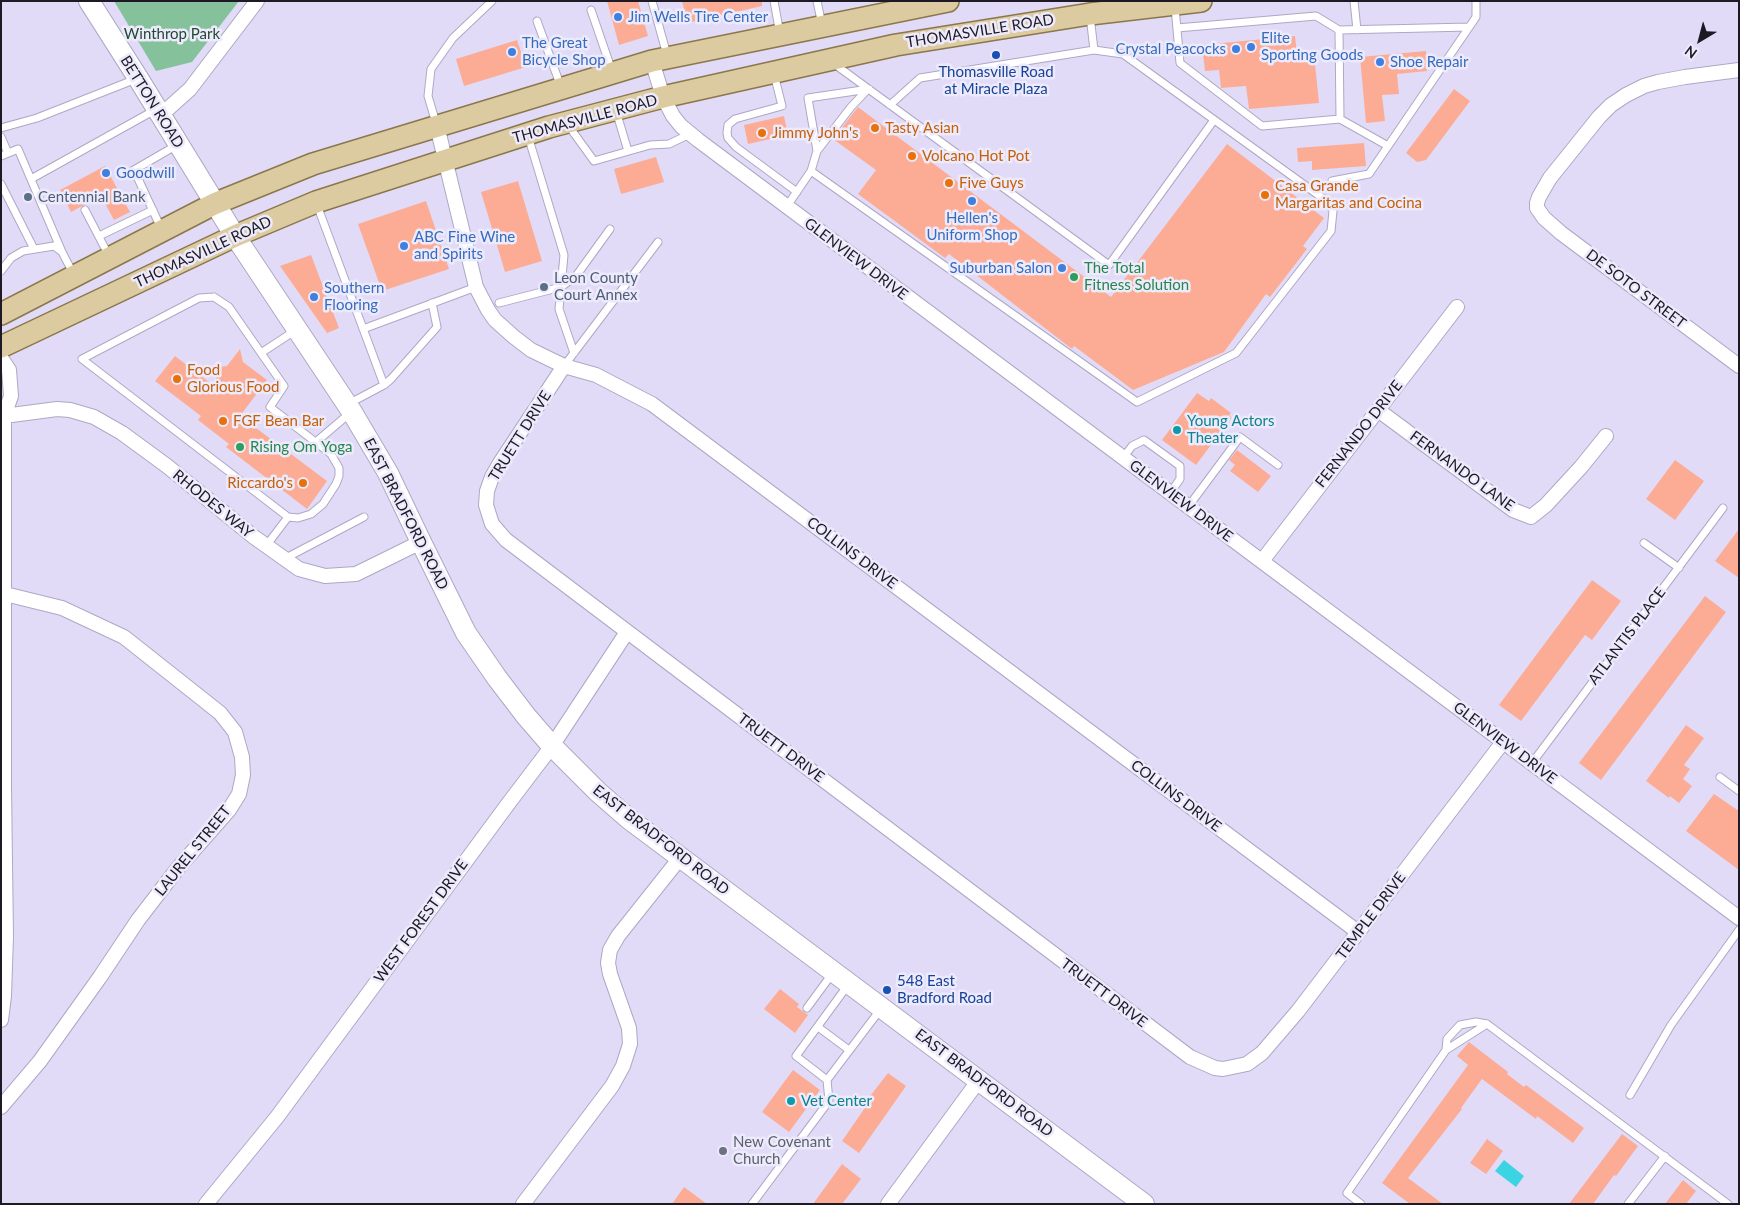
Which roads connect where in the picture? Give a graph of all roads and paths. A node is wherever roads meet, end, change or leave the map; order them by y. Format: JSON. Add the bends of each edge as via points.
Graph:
{"nodes":[{"id":1,"x":89,"y":1,"type":"edge"},
{"id":2,"x":257,"y":1,"type":"edge"},
{"id":3,"x":492,"y":1,"type":"edge"},
{"id":4,"x":652,"y":1,"type":"edge"},
{"id":5,"x":774,"y":1,"type":"edge"},
{"id":6,"x":818,"y":1,"type":"edge"},
{"id":7,"x":948,"y":1,"type":"edge"},
{"id":8,"x":1201,"y":1,"type":"edge"},
{"id":9,"x":1354,"y":1,"type":"edge"},
{"id":10,"x":1476,"y":1,"type":"edge"},
{"id":11,"x":923,"y":3,"type":"edge"},
{"id":12,"x":1174,"y":4,"type":"junction"},
{"id":13,"x":1090,"y":8,"type":"edge"},
{"id":14,"x":591,"y":10,"type":"dead end"},
{"id":15,"x":537,"y":21,"type":"dead end"},
{"id":16,"x":822,"y":26,"type":"junction"},
{"id":17,"x":1469,"y":27,"type":"junction"},
{"id":18,"x":1177,"y":28,"type":"junction"},
{"id":19,"x":1339,"y":30,"type":"junction"},
{"id":20,"x":1357,"y":30,"type":"junction"},
{"id":21,"x":780,"y":34,"type":"junction"},
{"id":22,"x":1094,"y":50,"type":"junction"},
{"id":23,"x":660,"y":60,"type":"junction"},
{"id":24,"x":828,"y":60,"type":"junction"},
{"id":25,"x":1739,"y":70,"type":"edge"},
{"id":26,"x":773,"y":72,"type":"junction"},
{"id":27,"x":613,"y":73,"type":"junction"},
{"id":28,"x":138,"y":78,"type":"junction"},
{"id":29,"x":561,"y":89,"type":"junction"},
{"id":30,"x":869,"y":89,"type":"junction"},
{"id":31,"x":663,"y":97,"type":"junction"},
{"id":32,"x":890,"y":105,"type":"junction"},
{"id":33,"x":616,"y":109,"type":"junction"},
{"id":34,"x":159,"y":111,"type":"junction"},
{"id":35,"x":1340,"y":119,"type":"junction"},
{"id":36,"x":1214,"y":120,"type":"junction"},
{"id":37,"x":566,"y":122,"type":"junction"},
{"id":38,"x":437,"y":126,"type":"junction"},
{"id":39,"x":1,"y":128,"type":"edge"},
{"id":40,"x":527,"y":134,"type":"junction"},
{"id":41,"x":690,"y":134,"type":"junction"},
{"id":42,"x":1,"y":137,"type":"edge"},
{"id":43,"x":179,"y":144,"type":"junction"},
{"id":44,"x":1388,"y":146,"type":"junction"},
{"id":45,"x":628,"y":151,"type":"junction"},
{"id":46,"x":816,"y":151,"type":"junction"},
{"id":47,"x":5,"y":155,"type":"edge"},
{"id":48,"x":446,"y":159,"type":"junction"},
{"id":49,"x":811,"y":171,"type":"junction"},
{"id":50,"x":31,"y":179,"type":"junction"},
{"id":51,"x":1332,"y":181,"type":"dead end"},
{"id":52,"x":1,"y":184,"type":"edge"},
{"id":53,"x":797,"y":192,"type":"junction"},
{"id":54,"x":316,"y":202,"type":"junction"},
{"id":55,"x":214,"y":204,"type":"junction"},
{"id":56,"x":786,"y":206,"type":"junction"},
{"id":57,"x":86,"y":210,"type":"dead end"},
{"id":58,"x":153,"y":210,"type":"junction"},
{"id":59,"x":610,"y":229,"type":"dead end"},
{"id":60,"x":163,"y":230,"type":"junction"},
{"id":61,"x":99,"y":236,"type":"junction"},
{"id":62,"x":235,"y":236,"type":"junction"},
{"id":63,"x":658,"y":242,"type":"dead end"},
{"id":64,"x":34,"y":249,"type":"junction"},
{"id":65,"x":62,"y":252,"type":"junction"},
{"id":66,"x":110,"y":258,"type":"junction"},
{"id":67,"x":1,"y":271,"type":"edge"},
{"id":68,"x":75,"y":276,"type":"junction"},
{"id":69,"x":476,"y":287,"type":"junction"},
{"id":70,"x":561,"y":287,"type":"junction"},
{"id":71,"x":432,"y":303,"type":"junction"},
{"id":72,"x":499,"y":303,"type":"dead end"},
{"id":73,"x":1457,"y":307,"type":"dead end"},
{"id":74,"x":1,"y":314,"type":"edge"},
{"id":75,"x":297,"y":329,"type":"junction"},
{"id":76,"x":363,"y":329,"type":"junction"},
{"id":77,"x":1,"y":347,"type":"edge"},
{"id":78,"x":574,"y":353,"type":"junction"},
{"id":79,"x":261,"y":354,"type":"junction"},
{"id":80,"x":1,"y":358,"type":"edge"},
{"id":81,"x":564,"y":366,"type":"junction"},
{"id":82,"x":1739,"y":366,"type":"edge"},
{"id":83,"x":384,"y":385,"type":"junction"},
{"id":84,"x":349,"y":408,"type":"junction"},
{"id":85,"x":1378,"y":410,"type":"junction"},
{"id":86,"x":3,"y":414,"type":"edge"},
{"id":87,"x":1606,"y":436,"type":"dead end"},
{"id":88,"x":316,"y":442,"type":"junction"},
{"id":89,"x":1124,"y":458,"type":"junction"},
{"id":90,"x":1278,"y":465,"type":"dead end"},
{"id":91,"x":1170,"y":493,"type":"junction"},
{"id":92,"x":1188,"y":507,"type":"junction"},
{"id":93,"x":1723,"y":508,"type":"dead end"},
{"id":94,"x":288,"y":517,"type":"junction"},
{"id":95,"x":364,"y":517,"type":"dead end"},
{"id":96,"x":421,"y":542,"type":"junction"},
{"id":97,"x":1644,"y":543,"type":"dead end"},
{"id":98,"x":266,"y":546,"type":"junction"},
{"id":99,"x":284,"y":559,"type":"junction"},
{"id":100,"x":1262,"y":561,"type":"junction"},
{"id":101,"x":1679,"y":568,"type":"junction"},
{"id":102,"x":4,"y":594,"type":"junction"},
{"id":103,"x":627,"y":632,"type":"junction"},
{"id":104,"x":1503,"y":742,"type":"junction"},
{"id":105,"x":552,"y":746,"type":"junction"},
{"id":106,"x":1532,"y":763,"type":"junction"},
{"id":107,"x":1720,"y":777,"type":"dead end"},
{"id":108,"x":2,"y":787,"type":"edge"},
{"id":109,"x":1739,"y":791,"type":"edge"},
{"id":110,"x":680,"y":858,"type":"junction"},
{"id":111,"x":1739,"y":918,"type":"edge"},
{"id":112,"x":1739,"y":930,"type":"edge"},
{"id":113,"x":1358,"y":932,"type":"junction"},
{"id":114,"x":833,"y":972,"type":"junction"},
{"id":115,"x":849,"y":983,"type":"junction"},
{"id":116,"x":882,"y":1007,"type":"junction"},
{"id":117,"x":807,"y":1008,"type":"dead end"},
{"id":118,"x":1,"y":1020,"type":"edge"},
{"id":119,"x":1487,"y":1024,"type":"junction"},
{"id":120,"x":818,"y":1027,"type":"junction"},
{"id":121,"x":849,"y":1050,"type":"junction"},
{"id":122,"x":1446,"y":1050,"type":"junction"},
{"id":123,"x":1223,"y":1069,"type":"joint"},
{"id":124,"x":827,"y":1080,"type":"junction"},
{"id":125,"x":979,"y":1080,"type":"junction"},
{"id":126,"x":1630,"y":1095,"type":"dead end"},
{"id":127,"x":1,"y":1107,"type":"edge"},
{"id":128,"x":1665,"y":1156,"type":"junction"},
{"id":129,"x":206,"y":1204,"type":"edge"},
{"id":130,"x":523,"y":1204,"type":"edge"},
{"id":131,"x":752,"y":1204,"type":"edge"},
{"id":132,"x":888,"y":1204,"type":"edge"},
{"id":133,"x":1144,"y":1204,"type":"edge"},
{"id":134,"x":1361,"y":1204,"type":"edge"},
{"id":135,"x":1628,"y":1204,"type":"edge"},
{"id":136,"x":1728,"y":1204,"type":"edge"}],
"edges":[{"from":1,"to":28,"type":"street","name":"BETTON ROAD"},
{"from":2,"to":34,"type":"street","via":[[190,88]]},
{"from":3,"to":38,"type":"lane","via":[[453,38],[431,69],[428,96]]},
{"from":4,"to":23,"type":"lane"},
{"from":5,"to":21,"type":"lane"},
{"from":6,"to":16,"type":"lane"},
{"from":7,"to":11,"type":"main road"},
{"from":8,"to":12,"type":"main road","name":"THOMASVILLE ROAD"},
{"from":9,"to":20,"type":"lane"},
{"from":10,"to":17,"type":"lane","via":[[1476,18]]},
{"from":11,"to":16,"type":"main road"},
{"from":12,"to":13,"type":"main road","name":"THOMASVILLE ROAD"},
{"from":12,"to":18,"type":"lane"},
{"from":13,"to":22,"type":"lane"},
{"from":13,"to":24,"type":"main road","name":"THOMASVILLE ROAD"},
{"from":14,"to":27,"type":"lane"},
{"from":15,"to":29,"type":"lane"},
{"from":16,"to":21,"type":"main road"},
{"from":16,"to":24,"type":"main road"},
{"from":17,"to":20,"type":"lane"},
{"from":17,"to":44,"type":"lane"},
{"from":18,"to":19,"type":"lane","via":[[1316,16]]},
{"from":18,"to":35,"type":"lane","via":[[1180,64],[1262,126]]},
{"from":19,"to":20,"type":"lane"},
{"from":19,"to":35,"type":"lane"},
{"from":21,"to":23,"type":"main road"},
{"from":22,"to":32,"type":"lane","via":[[920,78]]},
{"from":22,"to":36,"type":"lane","via":[[1123,54]]},
{"from":23,"to":27,"type":"main road"},
{"from":23,"to":31,"type":"street","name":"GLENVIEW DRIVE"},
{"from":24,"to":26,"type":"main road","name":"THOMASVILLE ROAD"},
{"from":24,"to":30,"type":"lane"},
{"from":25,"to":82,"type":"street","name":"DE SOTO STREET","via":[[1658,82],[1610,105],[1550,178],[1539,197],[1537,208],[1561,233]]},
{"from":26,"to":31,"type":"main road","name":"THOMASVILLE ROAD"},
{"from":26,"to":53,"type":"lane","via":[[782,106],[736,119],[728,125],[726,133],[736,147]]},
{"from":27,"to":29,"type":"main road"},
{"from":28,"to":34,"type":"street","name":"BETTON ROAD"},
{"from":28,"to":39,"type":"lane","via":[[37,118]]},
{"from":29,"to":38,"type":"main road"},
{"from":30,"to":32,"type":"lane"},
{"from":30,"to":46,"type":"lane"},
{"from":30,"to":46,"type":"lane","via":[[808,98]]},
{"from":31,"to":33,"type":"main road","name":"THOMASVILLE ROAD"},
{"from":31,"to":41,"type":"street","name":"GLENVIEW DRIVE","via":[[673,116]]},
{"from":32,"to":36,"type":"lane","via":[[1109,265]]},
{"from":33,"to":37,"type":"main road","name":"THOMASVILLE ROAD"},
{"from":33,"to":45,"type":"lane"},
{"from":34,"to":43,"type":"street","name":"BETTON ROAD"},
{"from":34,"to":50,"type":"lane"},
{"from":35,"to":44,"type":"lane"},
{"from":36,"to":49,"type":"lane","via":[[1328,202],[1333,211],[1331,231],[1236,353],[1137,402]]},
{"from":37,"to":40,"type":"main road","name":"THOMASVILLE ROAD"},
{"from":37,"to":45,"type":"lane","via":[[594,162]]},
{"from":38,"to":48,"type":"street","name":"COLLINS DRIVE"},
{"from":38,"to":55,"type":"main road","via":[[313,164]]},
{"from":40,"to":48,"type":"main road","name":"THOMASVILLE ROAD"},
{"from":40,"to":70,"type":"lane","via":[[564,255]]},
{"from":41,"to":45,"type":"lane","via":[[669,144],[650,144]]},
{"from":41,"to":56,"type":"street","name":"GLENVIEW DRIVE"},
{"from":42,"to":47,"type":"lane"},
{"from":43,"to":55,"type":"street","name":"BETTON ROAD"},
{"from":43,"to":58,"type":"lane","via":[[134,170]]},
{"from":44,"to":51,"type":"lane","via":[[1369,174]]},
{"from":46,"to":49,"type":"lane"},
{"from":47,"to":50,"type":"lane","via":[[18,148]]},
{"from":48,"to":54,"type":"main road","name":"THOMASVILLE ROAD"},
{"from":48,"to":69,"type":"street","name":"COLLINS DRIVE"},
{"from":49,"to":53,"type":"lane"},
{"from":50,"to":65,"type":"lane"},
{"from":52,"to":64,"type":"lane"},
{"from":53,"to":56,"type":"lane"},
{"from":54,"to":62,"type":"main road","name":"THOMASVILLE ROAD"},
{"from":54,"to":76,"type":"lane"},
{"from":55,"to":60,"type":"main road"},
{"from":55,"to":62,"type":"street","name":"EAST BRADFORD ROAD"},
{"from":56,"to":89,"type":"street","name":"GLENVIEW DRIVE"},
{"from":57,"to":61,"type":"lane"},
{"from":58,"to":60,"type":"lane"},
{"from":58,"to":61,"type":"lane"},
{"from":59,"to":70,"type":"lane","via":[[576,276]]},
{"from":60,"to":66,"type":"main road"},
{"from":61,"to":66,"type":"lane"},
{"from":62,"to":75,"type":"street","name":"EAST BRADFORD ROAD"},
{"from":62,"to":77,"type":"main road","name":"THOMASVILLE ROAD"},
{"from":63,"to":78,"type":"lane"},
{"from":64,"to":65,"type":"lane","via":[[54,246]]},
{"from":64,"to":67,"type":"lane","via":[[11,258]]},
{"from":65,"to":68,"type":"lane"},
{"from":66,"to":68,"type":"main road"},
{"from":68,"to":74,"type":"main road"},
{"from":69,"to":71,"type":"lane"},
{"from":69,"to":81,"type":"street","name":"COLLINS DRIVE","via":[[495,320],[531,350]]},
{"from":70,"to":72,"type":"lane"},
{"from":70,"to":78,"type":"lane","via":[[559,309]]},
{"from":71,"to":76,"type":"lane"},
{"from":71,"to":83,"type":"lane","via":[[437,327]]},
{"from":73,"to":85,"type":"street","name":"FERNANDO DRIVE"},
{"from":75,"to":79,"type":"lane"},
{"from":75,"to":84,"type":"street","name":"EAST BRADFORD ROAD"},
{"from":76,"to":83,"type":"lane"},
{"from":78,"to":81,"type":"lane"},
{"from":79,"to":88,"type":"lane","via":[[284,386],[270,407]]},
{"from":79,"to":94,"type":"lane","via":[[229,308],[214,297],[199,298],[82,359]]},
{"from":80,"to":86,"type":"street","via":[[9,370],[10,396]]},
{"from":81,"to":103,"type":"street","name":"TRUETT DRIVE","via":[[492,477],[486,505],[492,524],[506,540]]},
{"from":81,"to":113,"type":"street","name":"COLLINS DRIVE","via":[[596,375],[652,404]]},
{"from":83,"to":84,"type":"lane"},
{"from":84,"to":88,"type":"lane"},
{"from":84,"to":96,"type":"street","name":"EAST BRADFORD ROAD","via":[[388,473]]},
{"from":85,"to":87,"type":"street","name":"FERNANDO LANE","via":[[1513,510],[1531,517],[1581,467]]},
{"from":85,"to":100,"type":"street","name":"FERNANDO DRIVE"},
{"from":86,"to":98,"type":"street","name":"RHODES WAY","via":[[58,409],[94,417],[167,466]]},
{"from":86,"to":102,"type":"street"},
{"from":88,"to":94,"type":"lane","via":[[331,454],[339,468],[339,476],[323,504],[311,514]]},
{"from":89,"to":91,"type":"street","name":"GLENVIEW DRIVE"},
{"from":89,"to":91,"type":"lane","via":[[1132,446],[1144,440],[1180,466],[1180,479]]},
{"from":90,"to":92,"type":"lane","via":[[1240,437]]},
{"from":91,"to":92,"type":"street","name":"GLENVIEW DRIVE"},
{"from":92,"to":100,"type":"street","name":"GLENVIEW DRIVE"},
{"from":93,"to":101,"type":"lane","name":"ATLANTIS PLACE"},
{"from":94,"to":98,"type":"lane"},
{"from":95,"to":99,"type":"lane"},
{"from":96,"to":99,"type":"street","name":"RHODES WAY","via":[[356,574],[325,576],[299,569]]},
{"from":96,"to":105,"type":"street","name":"EAST BRADFORD ROAD","via":[[466,633]]},
{"from":97,"to":101,"type":"lane"},
{"from":98,"to":99,"type":"street","name":"RHODES WAY"},
{"from":100,"to":104,"type":"street","name":"GLENVIEW DRIVE"},
{"from":101,"to":106,"type":"lane","name":"ATLANTIS PLACE"},
{"from":102,"to":108,"type":"street"},
{"from":102,"to":127,"type":"street","name":"LAUREL STREET","via":[[62,608],[124,637],[220,713],[235,732],[243,775],[239,794],[229,810],[138,920],[40,1061]]},
{"from":103,"to":105,"type":"street","name":"WEST FOREST DRIVE"},
{"from":103,"to":123,"type":"street","name":"TRUETT DRIVE","via":[[1190,1057]]},
{"from":104,"to":106,"type":"street","name":"GLENVIEW DRIVE"},
{"from":104,"to":113,"type":"street","name":"TEMPLE DRIVE"},
{"from":105,"to":110,"type":"street","name":"EAST BRADFORD ROAD","via":[[598,792]]},
{"from":105,"to":129,"type":"street","name":"WEST FOREST DRIVE","via":[[277,1117]]},
{"from":106,"to":111,"type":"street","name":"GLENVIEW DRIVE"},
{"from":107,"to":109,"type":"lane"},
{"from":108,"to":118,"type":"street","via":[[6,936]]},
{"from":110,"to":114,"type":"street","name":"EAST BRADFORD ROAD"},
{"from":110,"to":130,"type":"street","via":[[610,950],[610,974],[630,1044],[623,1066],[612,1086]]},
{"from":112,"to":126,"type":"lane","via":[[1672,1025]]},
{"from":113,"to":123,"type":"street","name":"TEMPLE DRIVE","via":[[1262,1053],[1247,1064]]},
{"from":114,"to":115,"type":"street","name":"EAST BRADFORD ROAD"},
{"from":114,"to":117,"type":"lane"},
{"from":115,"to":116,"type":"street","name":"EAST BRADFORD ROAD"},
{"from":115,"to":120,"type":"lane"},
{"from":116,"to":121,"type":"lane"},
{"from":116,"to":125,"type":"street","name":"EAST BRADFORD ROAD"},
{"from":119,"to":122,"type":"lane"},
{"from":119,"to":122,"type":"lane","via":[[1460,1025],[1447,1039]]},
{"from":119,"to":128,"type":"lane"},
{"from":120,"to":121,"type":"lane"},
{"from":120,"to":124,"type":"lane","via":[[796,1056]]},
{"from":121,"to":124,"type":"lane"},
{"from":122,"to":134,"type":"lane","via":[[1346,1193]]},
{"from":124,"to":131,"type":"lane","via":[[829,1101]]},
{"from":125,"to":132,"type":"street"},
{"from":125,"to":133,"type":"street","name":"EAST BRADFORD ROAD"},
{"from":128,"to":135,"type":"lane"},
{"from":128,"to":136,"type":"lane"}]}
